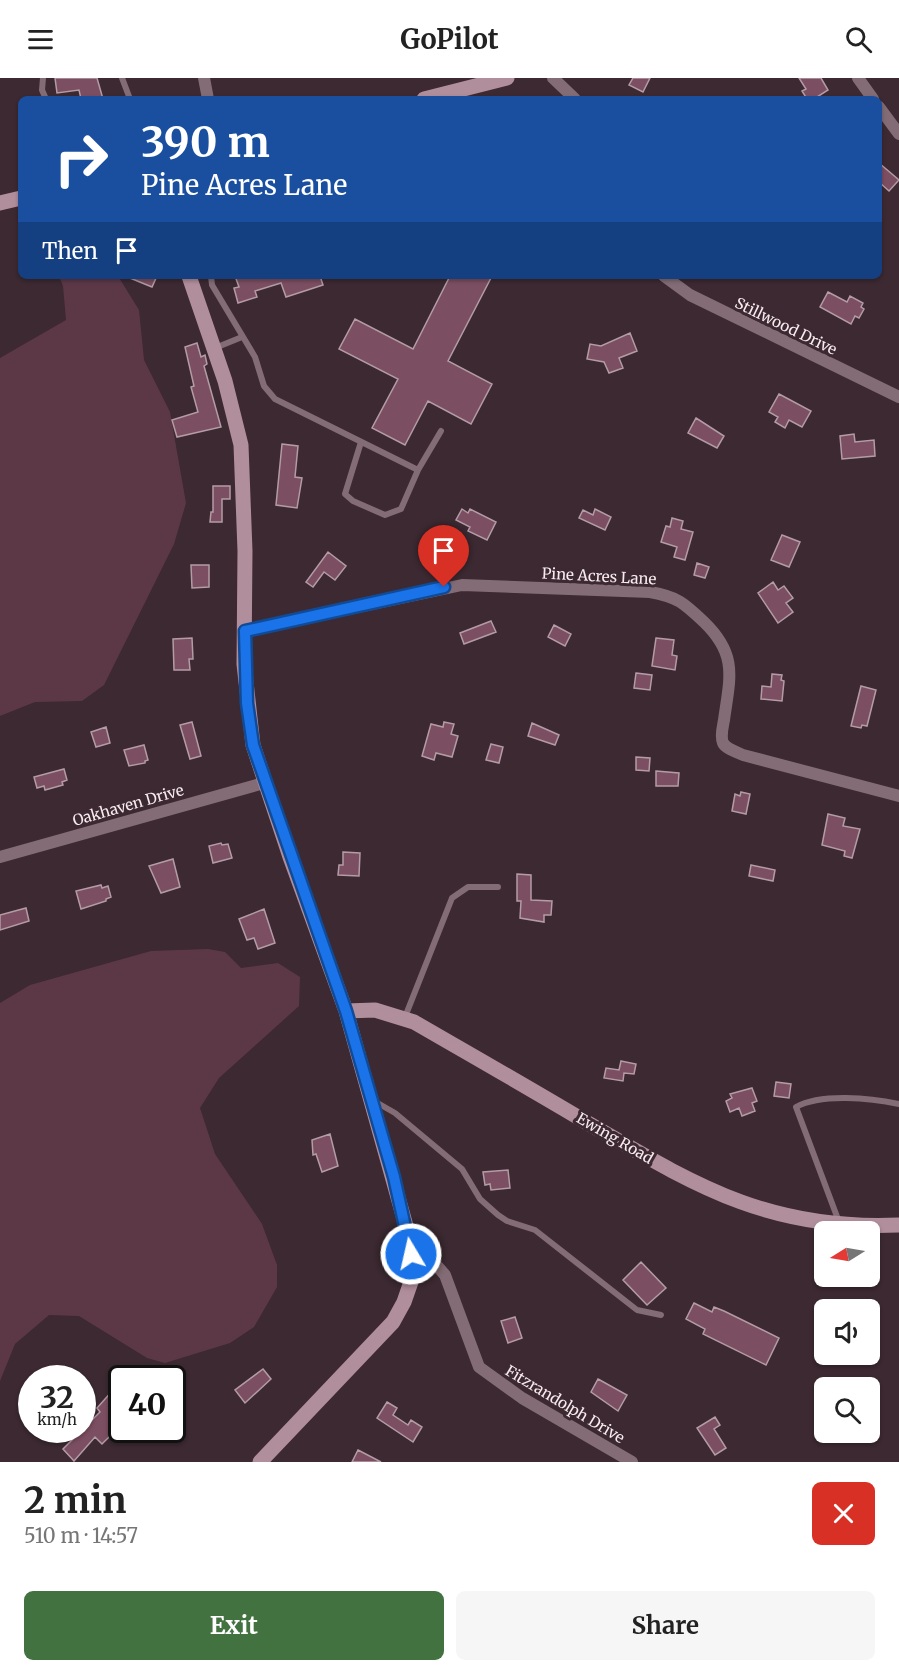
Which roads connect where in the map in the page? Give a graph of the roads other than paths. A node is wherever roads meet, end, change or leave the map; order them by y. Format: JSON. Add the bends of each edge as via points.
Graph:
{"nodes":[{"id":1,"x":43,"y":78,"type":"edge"},
{"id":2,"x":122,"y":78,"type":"edge"},
{"id":3,"x":204,"y":78,"type":"edge"},
{"id":4,"x":507,"y":78,"type":"edge"},
{"id":5,"x":553,"y":78,"type":"edge"},
{"id":6,"x":858,"y":78,"type":"edge"},
{"id":7,"x":45,"y":96,"type":"edge"},
{"id":8,"x":129,"y":96,"type":"edge"},
{"id":9,"x":207,"y":96,"type":"edge"},
{"id":10,"x":436,"y":96,"type":"edge"},
{"id":11,"x":572,"y":96,"type":"edge"},
{"id":12,"x":871,"y":96,"type":"edge"},
{"id":13,"x":882,"y":111,"type":"edge"},
{"id":14,"x":899,"y":134,"type":"edge"},
{"id":15,"x":18,"y":199,"type":"edge"},
{"id":16,"x":0,"y":203,"type":"edge"},
{"id":17,"x":190,"y":279,"type":"edge"},
{"id":18,"x":211,"y":279,"type":"edge"},
{"id":19,"x":668,"y":279,"type":"edge"},
{"id":20,"x":242,"y":337,"type":"junction"},
{"id":21,"x":214,"y":348,"type":"junction"},
{"id":22,"x":899,"y":397,"type":"edge"},
{"id":23,"x":441,"y":431,"type":"dead end"},
{"id":24,"x":361,"y":442,"type":"junction"},
{"id":25,"x":418,"y":470,"type":"junction"},
{"id":26,"x":245,"y":631,"type":"junction"},
{"id":27,"x":264,"y":783,"type":"junction"},
{"id":28,"x":899,"y":796,"type":"edge"},
{"id":29,"x":0,"y":857,"type":"edge"},
{"id":30,"x":498,"y":887,"type":"dead end"},
{"id":31,"x":346,"y":1011,"type":"junction"},
{"id":32,"x":404,"y":1018,"type":"junction"},
{"id":33,"x":371,"y":1099,"type":"junction"},
{"id":34,"x":899,"y":1104,"type":"edge"},
{"id":35,"x":814,"y":1221,"type":"edge"},
{"id":36,"x":839,"y":1221,"type":"edge"},
{"id":37,"x":880,"y":1225,"type":"edge"},
{"id":38,"x":899,"y":1225,"type":"edge"},
{"id":39,"x":411,"y":1254,"type":"junction"},
{"id":40,"x":661,"y":1315,"type":"dead end"},
{"id":41,"x":260,"y":1462,"type":"edge"},
{"id":42,"x":632,"y":1462,"type":"edge"}],
"edges":[{"from":1,"to":7,"type":"lane"},
{"from":2,"to":8,"type":"lane"},
{"from":3,"to":9,"type":"street"},
{"from":4,"to":10,"type":"street"},
{"from":5,"to":11,"type":"street"},
{"from":6,"to":12,"type":"street"},
{"from":13,"to":14,"type":"street"},
{"from":15,"to":16,"type":"street"},
{"from":17,"to":21,"type":"street"},
{"from":18,"to":20,"type":"lane"},
{"from":19,"to":22,"type":"street","name":"Stillwood Drive","via":[[690,295]]},
{"from":20,"to":21,"type":"lane"},
{"from":20,"to":24,"type":"lane","via":[[255,357],[264,386],[275,399]]},
{"from":21,"to":26,"type":"street","via":[[241,445]]},
{"from":23,"to":25,"type":"lane"},
{"from":24,"to":25,"type":"lane"},
{"from":24,"to":25,"type":"lane","via":[[345,486],[345,494],[353,501],[385,515],[401,509]]},
{"from":26,"to":27,"type":"street","via":[[247,703]]},
{"from":26,"to":28,"type":"street","name":"Pine Acres Lane","via":[[462,585],[674,596],[710,627],[728,653],[730,674],[722,732],[723,742],[729,748]]},
{"from":27,"to":29,"type":"street","name":"Oakhaven Drive"},
{"from":27,"to":31,"type":"street"},
{"from":30,"to":32,"type":"lane","via":[[468,887],[452,898]]},
{"from":31,"to":32,"type":"street","name":"Ewing Road","via":[[375,1010]]},
{"from":31,"to":33,"type":"street"},
{"from":32,"to":35,"type":"street","name":"Ewing Road","via":[[691,1182],[742,1204]]},
{"from":33,"to":39,"type":"street"},
{"from":33,"to":40,"type":"lane","via":[[395,1113],[462,1169],[480,1199],[498,1215],[535,1230],[637,1310]]},
{"from":34,"to":36,"type":"lane","via":[[871,1098],[806,1102],[796,1107]]},
{"from":37,"to":38,"type":"street","name":"Ewing Road"},
{"from":39,"to":41,"type":"street","via":[[412,1279],[393,1322]]},
{"from":39,"to":42,"type":"street","name":"Fitzrandolph Drive","via":[[438,1267],[445,1275],[479,1367],[522,1398]]}]}
